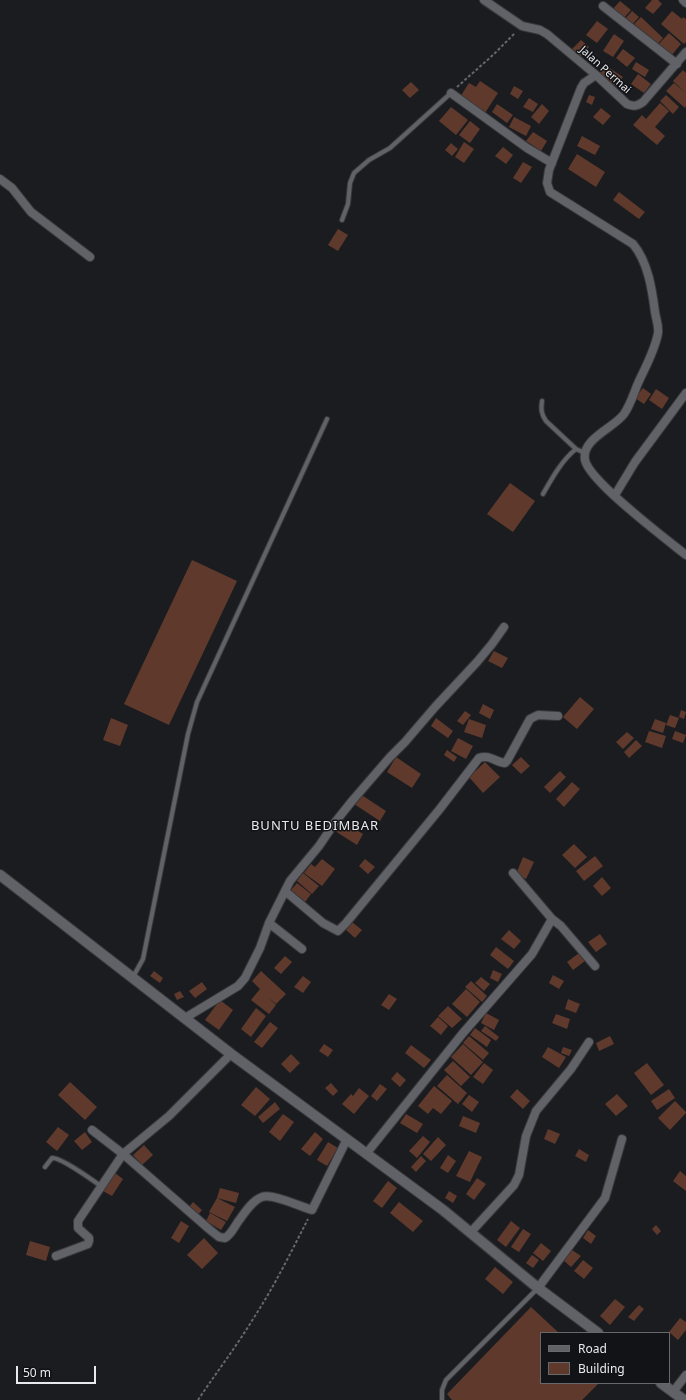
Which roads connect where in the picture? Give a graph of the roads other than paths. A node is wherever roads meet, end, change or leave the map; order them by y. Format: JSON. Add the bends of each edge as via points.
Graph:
{"nodes":[{"id":1,"x":484,"y":0,"type":"edge"},
{"id":2,"x":683,"y":0,"type":"edge"},
{"id":3,"x":686,"y":3,"type":"edge"},
{"id":4,"x":603,"y":6,"type":"dead end"},
{"id":5,"x":686,"y":52,"type":"edge"},
{"id":6,"x":677,"y":64,"type":"junction"},
{"id":7,"x":596,"y":75,"type":"junction"},
{"id":8,"x":451,"y":93,"type":"joint"},
{"id":9,"x":552,"y":163,"type":"junction"},
{"id":10,"x":0,"y":179,"type":"edge"},
{"id":11,"x":342,"y":220,"type":"dead end"},
{"id":12,"x":90,"y":257,"type":"dead end"},
{"id":13,"x":686,"y":393,"type":"edge"},
{"id":14,"x":542,"y":401,"type":"dead end"},
{"id":15,"x":327,"y":418,"type":"dead end"},
{"id":16,"x":576,"y":448,"type":"junction"},
{"id":17,"x":585,"y":453,"type":"junction"},
{"id":18,"x":543,"y":494,"type":"dead end"},
{"id":19,"x":615,"y":495,"type":"junction"},
{"id":20,"x":686,"y":555,"type":"edge"},
{"id":21,"x":504,"y":626,"type":"dead end"},
{"id":22,"x":558,"y":716,"type":"dead end"},
{"id":23,"x":513,"y":873,"type":"dead end"},
{"id":24,"x":0,"y":875,"type":"edge"},
{"id":25,"x":284,"y":891,"type":"junction"},
{"id":26,"x":552,"y":919,"type":"junction"},
{"id":27,"x":269,"y":923,"type":"junction"},
{"id":28,"x":302,"y":949,"type":"dead end"},
{"id":29,"x":595,"y":966,"type":"dead end"},
{"id":30,"x":133,"y":977,"type":"junction"},
{"id":31,"x":185,"y":1018,"type":"junction"},
{"id":32,"x":589,"y":1042,"type":"dead end"},
{"id":33,"x":231,"y":1054,"type":"junction"},
{"id":34,"x":92,"y":1130,"type":"dead end"},
{"id":35,"x":347,"y":1139,"type":"junction"},
{"id":36,"x":622,"y":1139,"type":"dead end"},
{"id":37,"x":123,"y":1154,"type":"junction"},
{"id":38,"x":366,"y":1154,"type":"junction"},
{"id":39,"x":45,"y":1167,"type":"dead end"},
{"id":40,"x":101,"y":1187,"type":"junction"},
{"id":41,"x":471,"y":1232,"type":"junction"},
{"id":42,"x":56,"y":1256,"type":"dead end"},
{"id":43,"x":538,"y":1288,"type":"junction"},
{"id":44,"x":597,"y":1332,"type":"edge"},
{"id":45,"x":686,"y":1375,"type":"edge"},
{"id":46,"x":663,"y":1384,"type":"edge"},
{"id":47,"x":673,"y":1392,"type":"junction"},
{"id":48,"x":442,"y":1400,"type":"edge"},
{"id":49,"x":684,"y":1400,"type":"edge"}],
"edges":[{"from":1,"to":7,"type":"street","name":"Jalan Permai","via":[[519,25],[547,34]]},
{"from":2,"to":3,"type":"street"},
{"from":4,"to":6,"type":"street"},
{"from":5,"to":6,"type":"street","name":"Jalan Permai"},
{"from":6,"to":7,"type":"street","name":"Jalan Permai","via":[[643,102],[632,107]]},
{"from":7,"to":9,"type":"street","via":[[581,88]]},
{"from":8,"to":9,"type":"street","via":[[521,144]]},
{"from":8,"to":11,"type":"lane","via":[[390,148],[369,160],[354,173]]},
{"from":9,"to":17,"type":"street","via":[[546,178],[550,192],[633,244],[638,250],[653,292],[658,326],[647,366],[624,414],[592,440]]},
{"from":10,"to":12,"type":"street","via":[[12,188],[31,212]]},
{"from":13,"to":19,"type":"street","via":[[635,462]]},
{"from":14,"to":16,"type":"lane","via":[[546,421]]},
{"from":15,"to":30,"type":"lane","via":[[197,702],[188,734],[143,959]]},
{"from":16,"to":17,"type":"lane"},
{"from":16,"to":18,"type":"lane","via":[[560,466]]},
{"from":17,"to":19,"type":"street","via":[[587,468]]},
{"from":19,"to":20,"type":"street"},
{"from":21,"to":25,"type":"street","via":[[477,662],[352,801]]},
{"from":22,"to":25,"type":"street","via":[[538,715],[530,719],[505,763],[490,758],[479,758],[338,932]]},
{"from":23,"to":26,"type":"street"},
{"from":24,"to":30,"type":"street"},
{"from":25,"to":27,"type":"street"},
{"from":26,"to":29,"type":"street"},
{"from":26,"to":38,"type":"street","via":[[532,954],[458,1039]]},
{"from":27,"to":28,"type":"street"},
{"from":27,"to":31,"type":"street","via":[[249,971],[238,986]]},
{"from":30,"to":31,"type":"street"},
{"from":31,"to":33,"type":"street"},
{"from":32,"to":41,"type":"street","via":[[571,1069],[536,1111],[526,1136],[519,1175],[514,1185]]},
{"from":33,"to":35,"type":"street"},
{"from":33,"to":37,"type":"street","via":[[169,1116]]},
{"from":34,"to":37,"type":"street"},
{"from":35,"to":37,"type":"street","via":[[312,1210],[274,1197],[261,1197],[244,1213],[225,1238],[219,1237]]},
{"from":35,"to":38,"type":"street"},
{"from":36,"to":43,"type":"street","via":[[605,1198]]},
{"from":37,"to":40,"type":"street"},
{"from":38,"to":41,"type":"street"},
{"from":39,"to":40,"type":"lane","via":[[52,1158],[55,1158]]},
{"from":40,"to":42,"type":"street","via":[[78,1221],[78,1228],[89,1238],[88,1244]]},
{"from":41,"to":43,"type":"street"},
{"from":43,"to":44,"type":"street"},
{"from":43,"to":48,"type":"lane","via":[[446,1380]]},
{"from":45,"to":47,"type":"street"},
{"from":46,"to":47,"type":"street"},
{"from":47,"to":49,"type":"street"}]}
